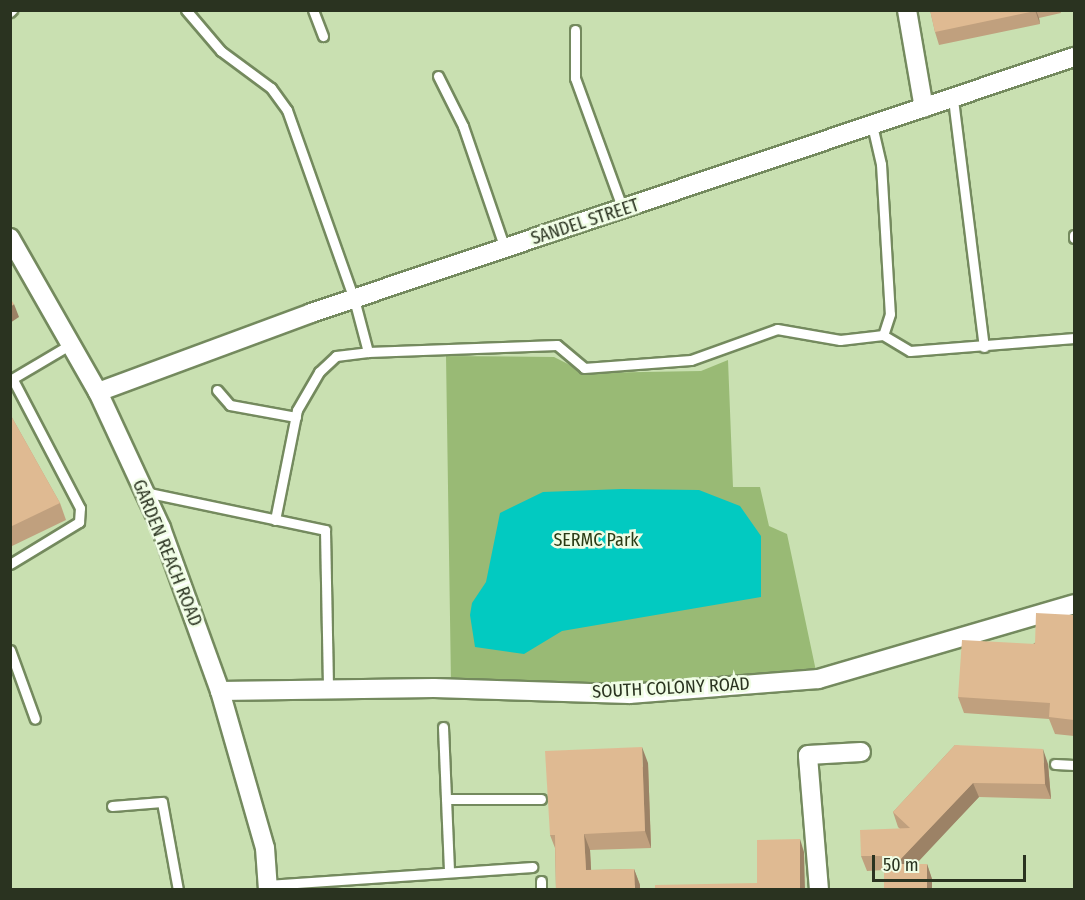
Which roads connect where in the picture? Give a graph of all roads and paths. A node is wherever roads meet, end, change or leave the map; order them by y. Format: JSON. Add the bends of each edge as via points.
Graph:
{"nodes":[{"id":1,"x":186,"y":10,"type":"edge"},
{"id":2,"x":313,"y":10,"type":"edge"},
{"id":3,"x":907,"y":10,"type":"edge"},
{"id":4,"x":575,"y":30,"type":"dead end"},
{"id":5,"x":322,"y":36,"type":"dead end"},
{"id":6,"x":1074,"y":57,"type":"edge"},
{"id":7,"x":438,"y":76,"type":"dead end"},
{"id":8,"x":953,"y":99,"type":"junction"},
{"id":9,"x":924,"y":108,"type":"junction"},
{"id":10,"x":872,"y":125,"type":"junction"},
{"id":11,"x":623,"y":210,"type":"junction"},
{"id":12,"x":10,"y":238,"type":"edge"},
{"id":13,"x":505,"y":249,"type":"junction"},
{"id":14,"x":354,"y":299,"type":"junction"},
{"id":15,"x":883,"y":335,"type":"junction"},
{"id":16,"x":1074,"y":338,"type":"edge"},
{"id":17,"x":71,"y":344,"type":"junction"},
{"id":18,"x":984,"y":347,"type":"junction"},
{"id":19,"x":368,"y":352,"type":"junction"},
{"id":20,"x":12,"y":380,"type":"edge"},
{"id":21,"x":217,"y":390,"type":"dead end"},
{"id":22,"x":98,"y":392,"type":"junction"},
{"id":23,"x":296,"y":417,"type":"junction"},
{"id":24,"x":144,"y":492,"type":"junction"},
{"id":25,"x":275,"y":520,"type":"junction"},
{"id":26,"x":10,"y":564,"type":"edge"},
{"id":27,"x":1074,"y":604,"type":"edge"},
{"id":28,"x":10,"y":650,"type":"edge"},
{"id":29,"x":328,"y":689,"type":"junction"},
{"id":30,"x":220,"y":691,"type":"junction"},
{"id":31,"x":34,"y":719,"type":"dead end"},
{"id":32,"x":443,"y":727,"type":"dead end"},
{"id":33,"x":861,"y":752,"type":"dead end"},
{"id":34,"x":1055,"y":764,"type":"dead end"},
{"id":35,"x":1074,"y":765,"type":"edge"},
{"id":36,"x":446,"y":799,"type":"junction"},
{"id":37,"x":541,"y":799,"type":"dead end"},
{"id":38,"x":112,"y":806,"type":"dead end"},
{"id":39,"x":532,"y":867,"type":"dead end"},
{"id":40,"x":449,"y":872,"type":"junction"},
{"id":41,"x":267,"y":887,"type":"edge"},
{"id":42,"x":178,"y":890,"type":"edge"},
{"id":43,"x":819,"y":890,"type":"edge"}],
"edges":[{"from":1,"to":14,"type":"lane","via":[[221,51],[271,88],[287,110]]},
{"from":2,"to":5,"type":"lane"},
{"from":3,"to":9,"type":"street"},
{"from":4,"to":11,"type":"lane","via":[[575,78]]},
{"from":6,"to":8,"type":"street","name":"SANDEL STREET"},
{"from":7,"to":13,"type":"lane","via":[[463,126]]},
{"from":8,"to":9,"type":"street","name":"SANDEL STREET"},
{"from":8,"to":18,"type":"lane"},
{"from":9,"to":10,"type":"street","name":"SANDEL STREET"},
{"from":10,"to":11,"type":"street","name":"SANDEL STREET"},
{"from":10,"to":15,"type":"lane","via":[[881,164],[890,314]]},
{"from":11,"to":13,"type":"street","name":"SANDEL STREET"},
{"from":12,"to":17,"type":"street","name":"GARDEN REACH ROAD"},
{"from":13,"to":14,"type":"street","name":"SANDEL STREET"},
{"from":14,"to":19,"type":"lane"},
{"from":14,"to":22,"type":"street","name":"SANDEL STREET"},
{"from":15,"to":18,"type":"lane","via":[[910,351]]},
{"from":15,"to":19,"type":"lane","via":[[840,340],[777,329],[691,360],[584,368],[557,345]]},
{"from":16,"to":18,"type":"lane"},
{"from":17,"to":20,"type":"lane"},
{"from":17,"to":22,"type":"street","name":"GARDEN REACH ROAD"},
{"from":19,"to":23,"type":"lane","via":[[336,356],[319,372]]},
{"from":20,"to":26,"type":"lane","via":[[80,508],[79,522]]},
{"from":21,"to":23,"type":"lane","via":[[230,405]]},
{"from":22,"to":24,"type":"street","name":"GARDEN REACH ROAD"},
{"from":23,"to":25,"type":"lane"},
{"from":24,"to":25,"type":"lane"},
{"from":24,"to":30,"type":"street","name":"GARDEN REACH ROAD"},
{"from":25,"to":29,"type":"lane","via":[[325,530]]},
{"from":27,"to":29,"type":"street","name":"SOUTH COLONY ROAD","via":[[818,679],[629,694]]},
{"from":28,"to":31,"type":"lane"},
{"from":29,"to":30,"type":"street","name":"SOUTH COLONY ROAD"},
{"from":30,"to":41,"type":"street","name":"GARDEN REACH ROAD","via":[[264,848]]},
{"from":32,"to":36,"type":"lane"},
{"from":33,"to":43,"type":"street","via":[[808,754]]},
{"from":34,"to":35,"type":"lane"},
{"from":36,"to":37,"type":"lane"},
{"from":36,"to":40,"type":"lane"},
{"from":38,"to":42,"type":"lane","via":[[162,802]]},
{"from":39,"to":40,"type":"lane"},
{"from":40,"to":41,"type":"lane"}]}
